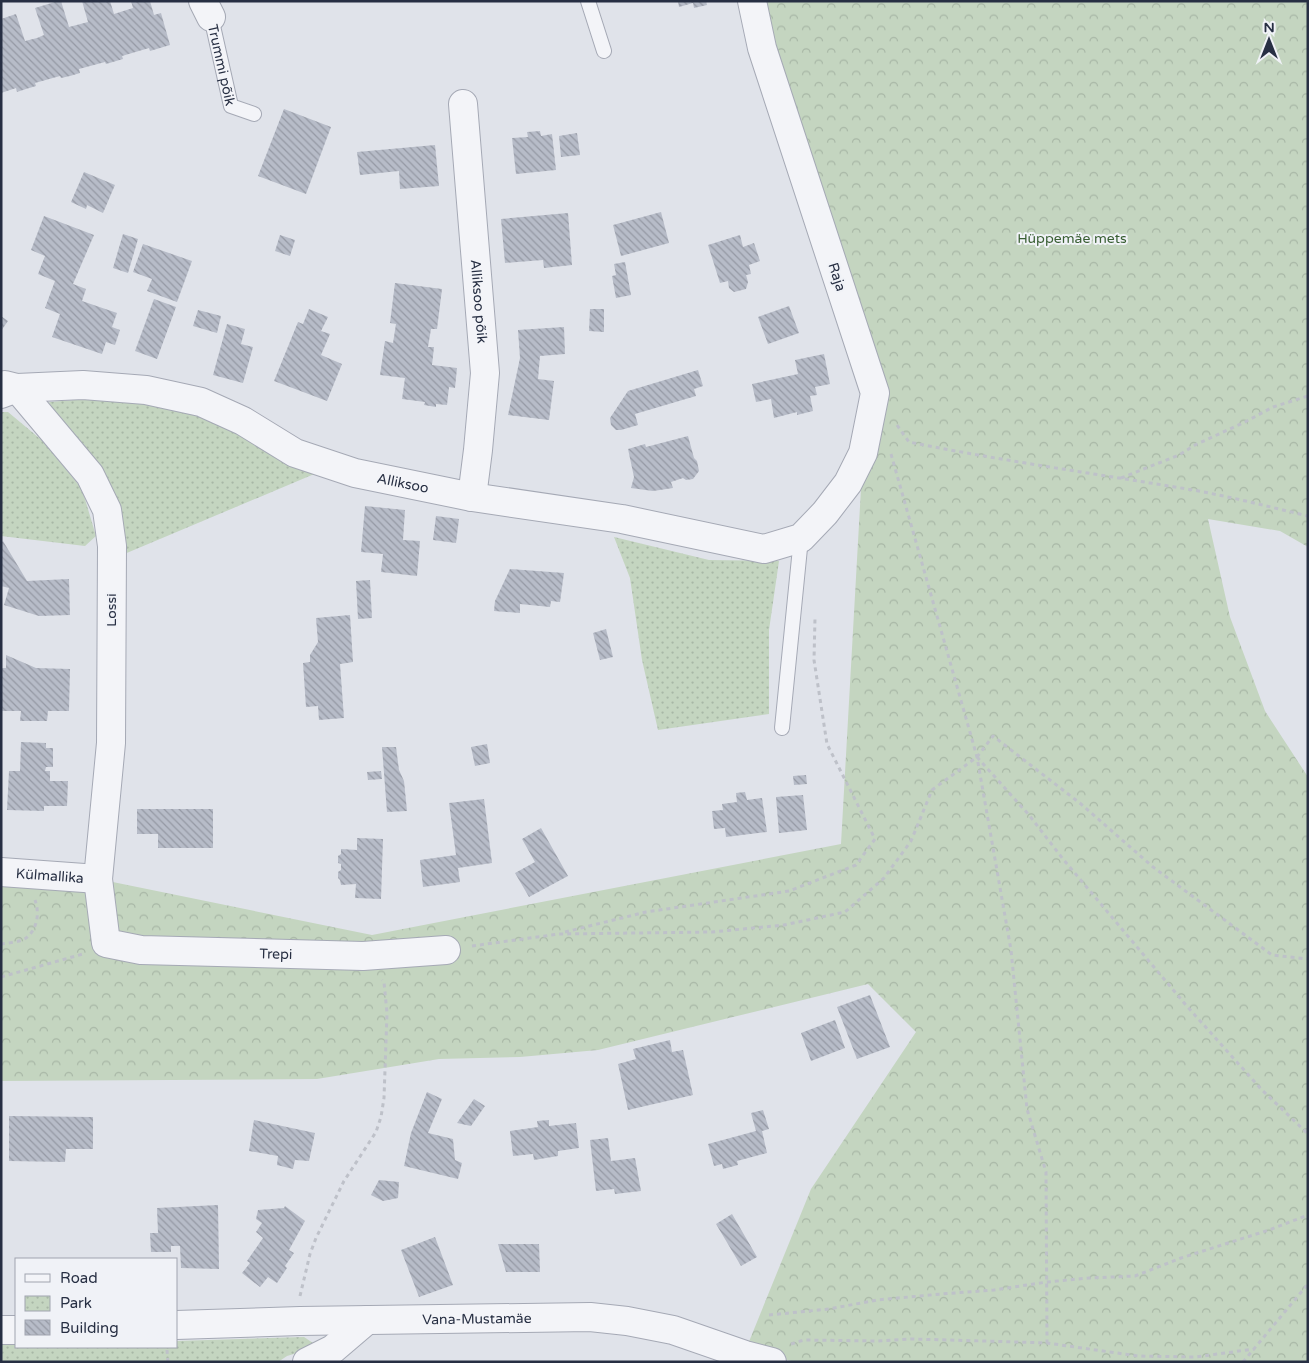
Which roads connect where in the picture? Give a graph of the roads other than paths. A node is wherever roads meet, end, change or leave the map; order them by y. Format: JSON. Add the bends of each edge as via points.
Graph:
{"nodes":[{"id":1,"x":588,"y":1,"type":"edge"},
{"id":2,"x":752,"y":1,"type":"edge"},
{"id":3,"x":207,"y":9,"type":"edge"},
{"id":4,"x":604,"y":51,"type":"dead end"},
{"id":5,"x":463,"y":104,"type":"dead end"},
{"id":6,"x":254,"y":114,"type":"dead end"},
{"id":7,"x":7,"y":389,"type":"edge"},
{"id":8,"x":472,"y":497,"type":"junction"},
{"id":9,"x":801,"y":538,"type":"junction"},
{"id":10,"x":782,"y":728,"type":"dead end"},
{"id":11,"x":1,"y":872,"type":"edge"},
{"id":12,"x":98,"y":879,"type":"junction"},
{"id":13,"x":446,"y":950,"type":"road end"},
{"id":14,"x":367,"y":1320,"type":"junction"},
{"id":15,"x":178,"y":1325,"type":"edge"},
{"id":16,"x":1,"y":1330,"type":"edge"},
{"id":17,"x":15,"y":1330,"type":"edge"},
{"id":18,"x":780,"y":1353,"type":"edge"},
{"id":19,"x":307,"y":1362,"type":"edge"}],
"edges":[{"from":1,"to":4,"type":"lane"},
{"from":2,"to":9,"type":"street","name":"Raja","via":[[762,48],[875,394],[864,453],[848,483]]},
{"from":3,"to":6,"type":"lane","name":"Trummi põik","via":[[231,106]]},
{"from":5,"to":8,"type":"street","name":"Alliksoo põik","via":[[484,373]]},
{"from":7,"to":8,"type":"street","name":"Alliksoo","via":[[83,385],[146,390],[201,402],[243,421],[295,453],[355,473]]},
{"from":7,"to":12,"type":"street","name":"Lossi","via":[[90,475],[107,510],[112,546],[111,743]]},
{"from":8,"to":9,"type":"street","name":"Alliksoo","via":[[622,519],[764,548]]},
{"from":9,"to":10,"type":"lane"},
{"from":11,"to":12,"type":"street","name":"Külmallika"},
{"from":12,"to":13,"type":"street","name":"Trepi","via":[[106,943],[141,950],[363,956]]},
{"from":14,"to":15,"type":"street","name":"Vana-Mustamäe"},
{"from":14,"to":18,"type":"street","name":"Vana-Mustamäe","via":[[590,1317],[674,1330],[745,1355]]},
{"from":14,"to":19,"type":"street","via":[[333,1348]]},
{"from":16,"to":17,"type":"street"}]}
